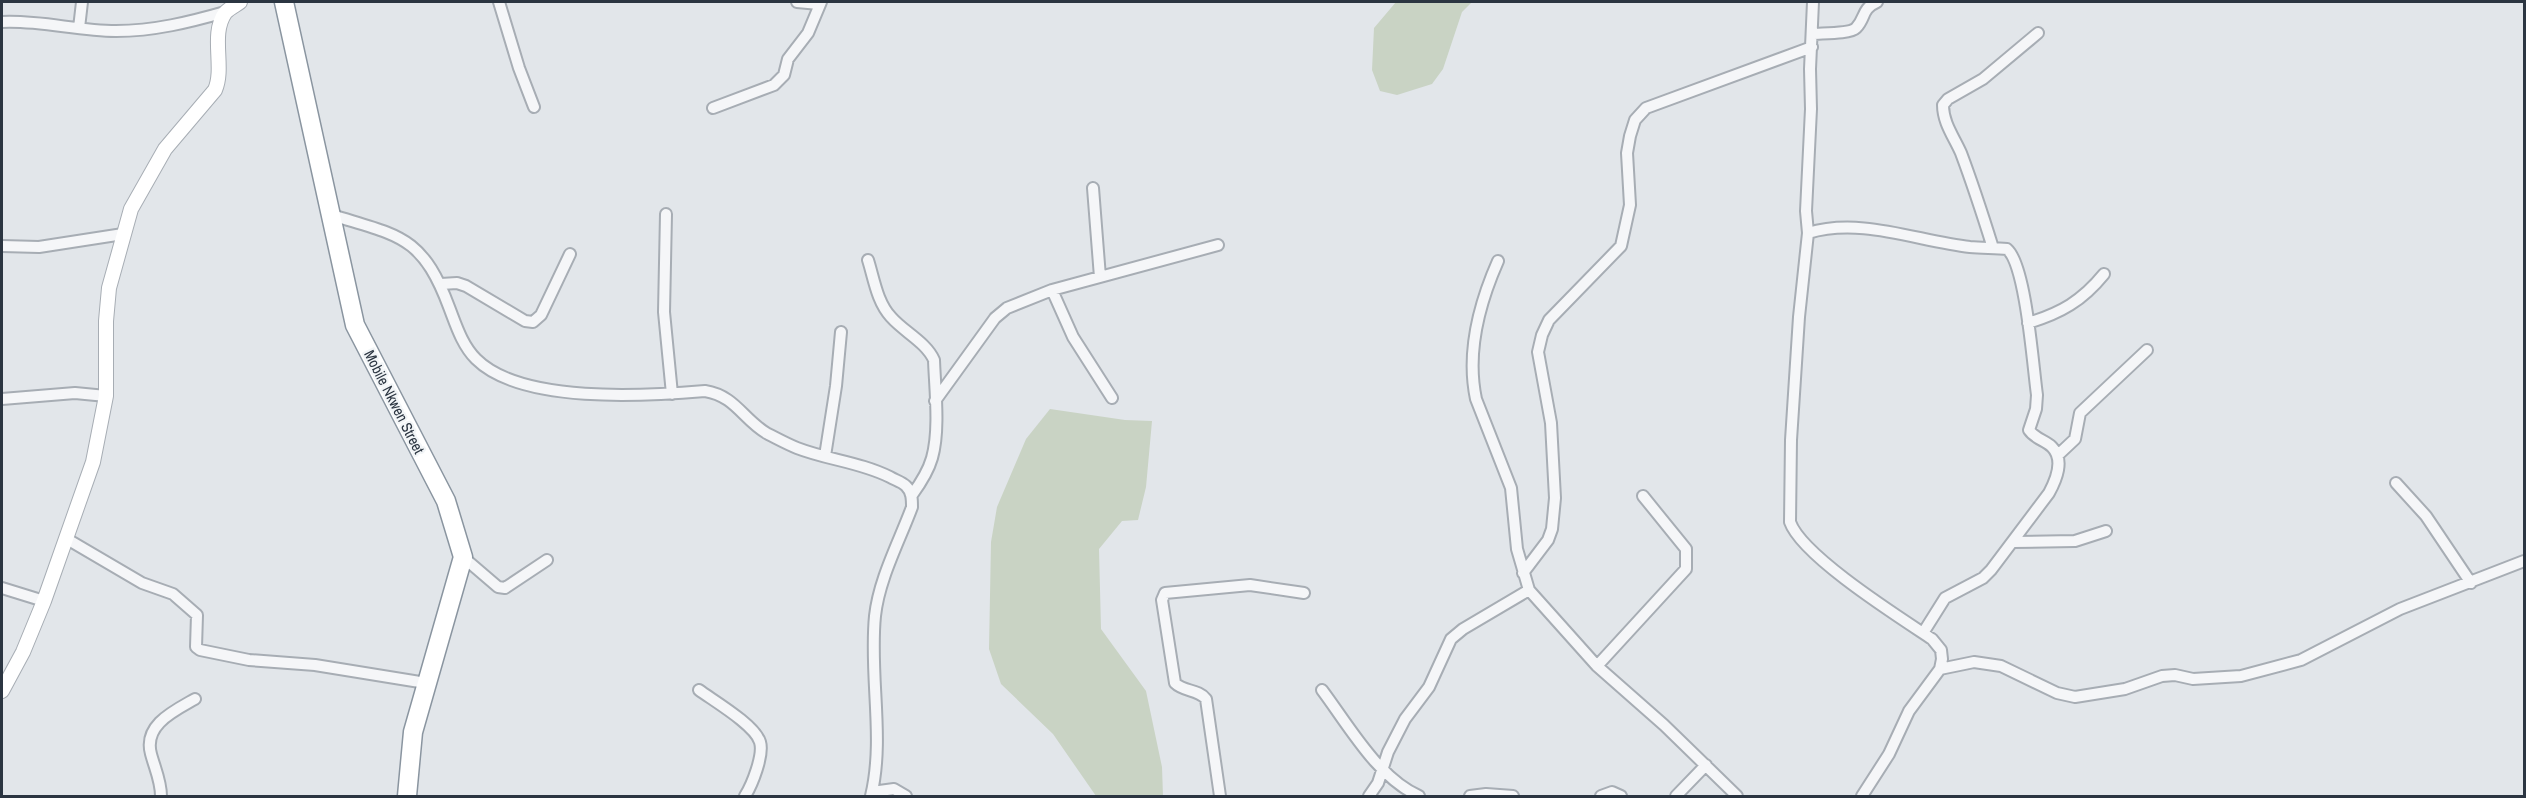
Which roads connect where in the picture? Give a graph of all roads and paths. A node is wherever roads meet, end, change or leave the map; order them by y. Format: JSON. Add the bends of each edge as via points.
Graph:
{"nodes":[{"id":1,"x":82,"y":2,"type":"edge"},
{"id":2,"x":240,"y":2,"type":"edge"},
{"id":3,"x":284,"y":2,"type":"edge"},
{"id":4,"x":499,"y":2,"type":"edge"},
{"id":5,"x":797,"y":2,"type":"edge"},
{"id":6,"x":1813,"y":2,"type":"edge"},
{"id":7,"x":1877,"y":2,"type":"edge"},
{"id":8,"x":820,"y":3,"type":"edge"},
{"id":9,"x":225,"y":12,"type":"junction"},
{"id":10,"x":2,"y":22,"type":"edge"},
{"id":11,"x":79,"y":28,"type":"junction"},
{"id":12,"x":2038,"y":33,"type":"dead end"},
{"id":13,"x":1812,"y":34,"type":"junction"},
{"id":14,"x":1812,"y":47,"type":"junction"},
{"id":15,"x":534,"y":107,"type":"dead end"},
{"id":16,"x":713,"y":108,"type":"dead end"},
{"id":17,"x":1093,"y":188,"type":"dead end"},
{"id":18,"x":666,"y":214,"type":"dead end"},
{"id":19,"x":332,"y":215,"type":"junction"},
{"id":20,"x":1808,"y":233,"type":"junction"},
{"id":21,"x":123,"y":234,"type":"junction"},
{"id":22,"x":1218,"y":244,"type":"dead end"},
{"id":23,"x":2,"y":246,"type":"edge"},
{"id":24,"x":1993,"y":248,"type":"junction"},
{"id":25,"x":570,"y":254,"type":"dead end"},
{"id":26,"x":868,"y":261,"type":"dead end"},
{"id":27,"x":1498,"y":261,"type":"dead end"},
{"id":28,"x":2104,"y":274,"type":"dead end"},
{"id":29,"x":1100,"y":277,"type":"junction"},
{"id":30,"x":441,"y":284,"type":"junction"},
{"id":31,"x":1052,"y":290,"type":"junction"},
{"id":32,"x":2028,"y":323,"type":"junction"},
{"id":33,"x":841,"y":332,"type":"dead end"},
{"id":34,"x":2147,"y":350,"type":"dead end"},
{"id":35,"x":672,"y":394,"type":"junction"},
{"id":36,"x":106,"y":396,"type":"junction"},
{"id":37,"x":1112,"y":398,"type":"dead end"},
{"id":38,"x":2,"y":399,"type":"edge"},
{"id":39,"x":935,"y":401,"type":"junction"},
{"id":40,"x":2058,"y":454,"type":"junction"},
{"id":41,"x":825,"y":456,"type":"junction"},
{"id":42,"x":2396,"y":483,"type":"dead end"},
{"id":43,"x":912,"y":495,"type":"junction"},
{"id":44,"x":1643,"y":496,"type":"dead end"},
{"id":45,"x":2106,"y":531,"type":"dead end"},
{"id":46,"x":67,"y":539,"type":"junction"},
{"id":47,"x":2013,"y":542,"type":"junction"},
{"id":48,"x":463,"y":557,"type":"junction"},
{"id":49,"x":547,"y":560,"type":"dead end"},
{"id":50,"x":2524,"y":561,"type":"edge"},
{"id":51,"x":1523,"y":573,"type":"junction"},
{"id":52,"x":2471,"y":583,"type":"junction"},
{"id":53,"x":2,"y":588,"type":"edge"},
{"id":54,"x":1529,"y":590,"type":"junction"},
{"id":55,"x":1304,"y":593,"type":"dead end"},
{"id":56,"x":44,"y":601,"type":"junction"},
{"id":57,"x":1923,"y":633,"type":"junction"},
{"id":58,"x":1597,"y":666,"type":"junction"},
{"id":59,"x":1940,"y":669,"type":"junction"},
{"id":60,"x":426,"y":683,"type":"junction"},
{"id":61,"x":699,"y":690,"type":"dead end"},
{"id":62,"x":1322,"y":690,"type":"dead end"},
{"id":63,"x":2,"y":691,"type":"edge"},
{"id":64,"x":195,"y":699,"type":"dead end"},
{"id":65,"x":1706,"y":765,"type":"junction"},
{"id":66,"x":1383,"y":771,"type":"junction"},
{"id":67,"x":871,"y":794,"type":"edge"},
{"id":68,"x":161,"y":796,"type":"edge"},
{"id":69,"x":407,"y":796,"type":"edge"},
{"id":70,"x":745,"y":796,"type":"edge"},
{"id":71,"x":906,"y":796,"type":"edge"},
{"id":72,"x":1220,"y":796,"type":"edge"},
{"id":73,"x":1369,"y":796,"type":"edge"},
{"id":74,"x":1419,"y":796,"type":"edge"},
{"id":75,"x":1470,"y":796,"type":"edge"},
{"id":76,"x":1513,"y":796,"type":"edge"},
{"id":77,"x":1601,"y":796,"type":"edge"},
{"id":78,"x":1621,"y":796,"type":"edge"},
{"id":79,"x":1676,"y":796,"type":"edge"},
{"id":80,"x":1737,"y":796,"type":"edge"},
{"id":81,"x":1862,"y":796,"type":"edge"}],
"edges":[{"from":1,"to":11,"type":"street"},
{"from":2,"to":9,"type":"street"},
{"from":3,"to":19,"type":"highway","name":"Mobile Nkwen Street"},
{"from":4,"to":15,"type":"street"},
{"from":5,"to":8,"type":"street"},
{"from":6,"to":13,"type":"street"},
{"from":7,"to":13,"type":"street","via":[[1868,6],[1857,28],[1850,32]]},
{"from":8,"to":16,"type":"street","via":[[808,33],[774,85]]},
{"from":9,"to":11,"type":"street","via":[[175,26],[117,31]]},
{"from":9,"to":21,"type":"street","via":[[219,35],[220,79],[215,90],[154,165]]},
{"from":10,"to":11,"type":"street","via":[[31,21]]},
{"from":12,"to":24,"type":"street","via":[[1983,79],[1942,105]]},
{"from":13,"to":14,"type":"street"},
{"from":14,"to":20,"type":"street"},
{"from":14,"to":51,"type":"street","via":[[1668,98],[1646,108],[1635,120],[1627,153],[1630,205],[1621,246],[1556,312],[1542,335],[1538,352],[1551,423],[1555,498],[1548,540]]},
{"from":17,"to":29,"type":"street"},
{"from":18,"to":35,"type":"street","via":[[664,312]]},
{"from":19,"to":30,"type":"street","via":[[407,241],[420,252]]},
{"from":19,"to":48,"type":"highway","name":"Mobile Nkwen Street","via":[[355,326],[446,501]]},
{"from":20,"to":24,"type":"street","via":[[1844,228]]},
{"from":20,"to":57,"type":"street","via":[[1791,440],[1790,522],[1793,532],[1807,546],[1857,588]]},
{"from":21,"to":23,"type":"street","via":[[39,247]]},
{"from":21,"to":36,"type":"street","via":[[109,288]]},
{"from":22,"to":29,"type":"street"},
{"from":24,"to":32,"type":"street","via":[[2012,253]]},
{"from":25,"to":30,"type":"street","via":[[541,315],[533,322],[466,286]]},
{"from":26,"to":39,"type":"street","via":[[883,306],[930,351],[934,360]]},
{"from":27,"to":51,"type":"street","via":[[1475,338],[1473,384],[1510,488]]},
{"from":28,"to":32,"type":"street","via":[[2088,294],[2055,315]]},
{"from":29,"to":31,"type":"street"},
{"from":30,"to":35,"type":"street","via":[[466,347],[477,360],[508,379],[561,391]]},
{"from":31,"to":37,"type":"street","via":[[1073,338]]},
{"from":31,"to":39,"type":"street","via":[[1007,308],[995,318]]},
{"from":32,"to":40,"type":"street","via":[[2037,395],[2029,430]]},
{"from":33,"to":41,"type":"street"},
{"from":34,"to":40,"type":"street","via":[[2080,413],[2075,439]]},
{"from":35,"to":41,"type":"street","via":[[718,393],[764,431]]},
{"from":36,"to":38,"type":"street","via":[[75,393]]},
{"from":36,"to":46,"type":"street","via":[[93,462]]},
{"from":39,"to":43,"type":"street","via":[[932,458]]},
{"from":40,"to":47,"type":"street","via":[[2056,480]]},
{"from":41,"to":43,"type":"street","via":[[874,470],[906,486]]},
{"from":42,"to":52,"type":"street","via":[[2426,516]]},
{"from":43,"to":67,"type":"street","via":[[912,507],[876,609],[876,741]]},
{"from":44,"to":58,"type":"street","via":[[1686,549],[1686,569]]},
{"from":45,"to":47,"type":"street","via":[[2075,541]]},
{"from":46,"to":56,"type":"street"},
{"from":46,"to":60,"type":"street","via":[[142,583],[173,594],[197,615],[195,642],[200,650]]},
{"from":47,"to":57,"type":"street","via":[[1983,578],[1945,598]]},
{"from":48,"to":49,"type":"street","via":[[498,587],[505,588]]},
{"from":48,"to":60,"type":"highway"},
{"from":50,"to":52,"type":"street"},
{"from":51,"to":54,"type":"street"},
{"from":52,"to":59,"type":"street","via":[[2400,609],[2301,660],[2241,676],[2162,676],[2125,689],[2075,697],[2001,666],[1974,662]]},
{"from":53,"to":56,"type":"street"},
{"from":54,"to":58,"type":"street"},
{"from":54,"to":66,"type":"street","via":[[1451,639],[1429,687],[1388,752]]},
{"from":55,"to":72,"type":"street","via":[[1250,585],[1163,596],[1175,683],[1206,699]]},
{"from":56,"to":63,"type":"street"},
{"from":57,"to":59,"type":"street","via":[[1941,650]]},
{"from":58,"to":65,"type":"street"},
{"from":59,"to":81,"type":"street","via":[[1909,711],[1889,754]]},
{"from":60,"to":69,"type":"highway","via":[[413,732]]},
{"from":61,"to":70,"type":"street","via":[[760,739],[752,784]]},
{"from":62,"to":66,"type":"street"},
{"from":64,"to":68,"type":"street","via":[[166,716],[150,738]]},
{"from":65,"to":79,"type":"street"},
{"from":65,"to":80,"type":"street"},
{"from":66,"to":73,"type":"street"},
{"from":66,"to":74,"type":"street"},
{"from":67,"to":71,"type":"street","via":[[894,789]]},
{"from":75,"to":76,"type":"street"},
{"from":77,"to":78,"type":"street","via":[[1612,792]]}]}
